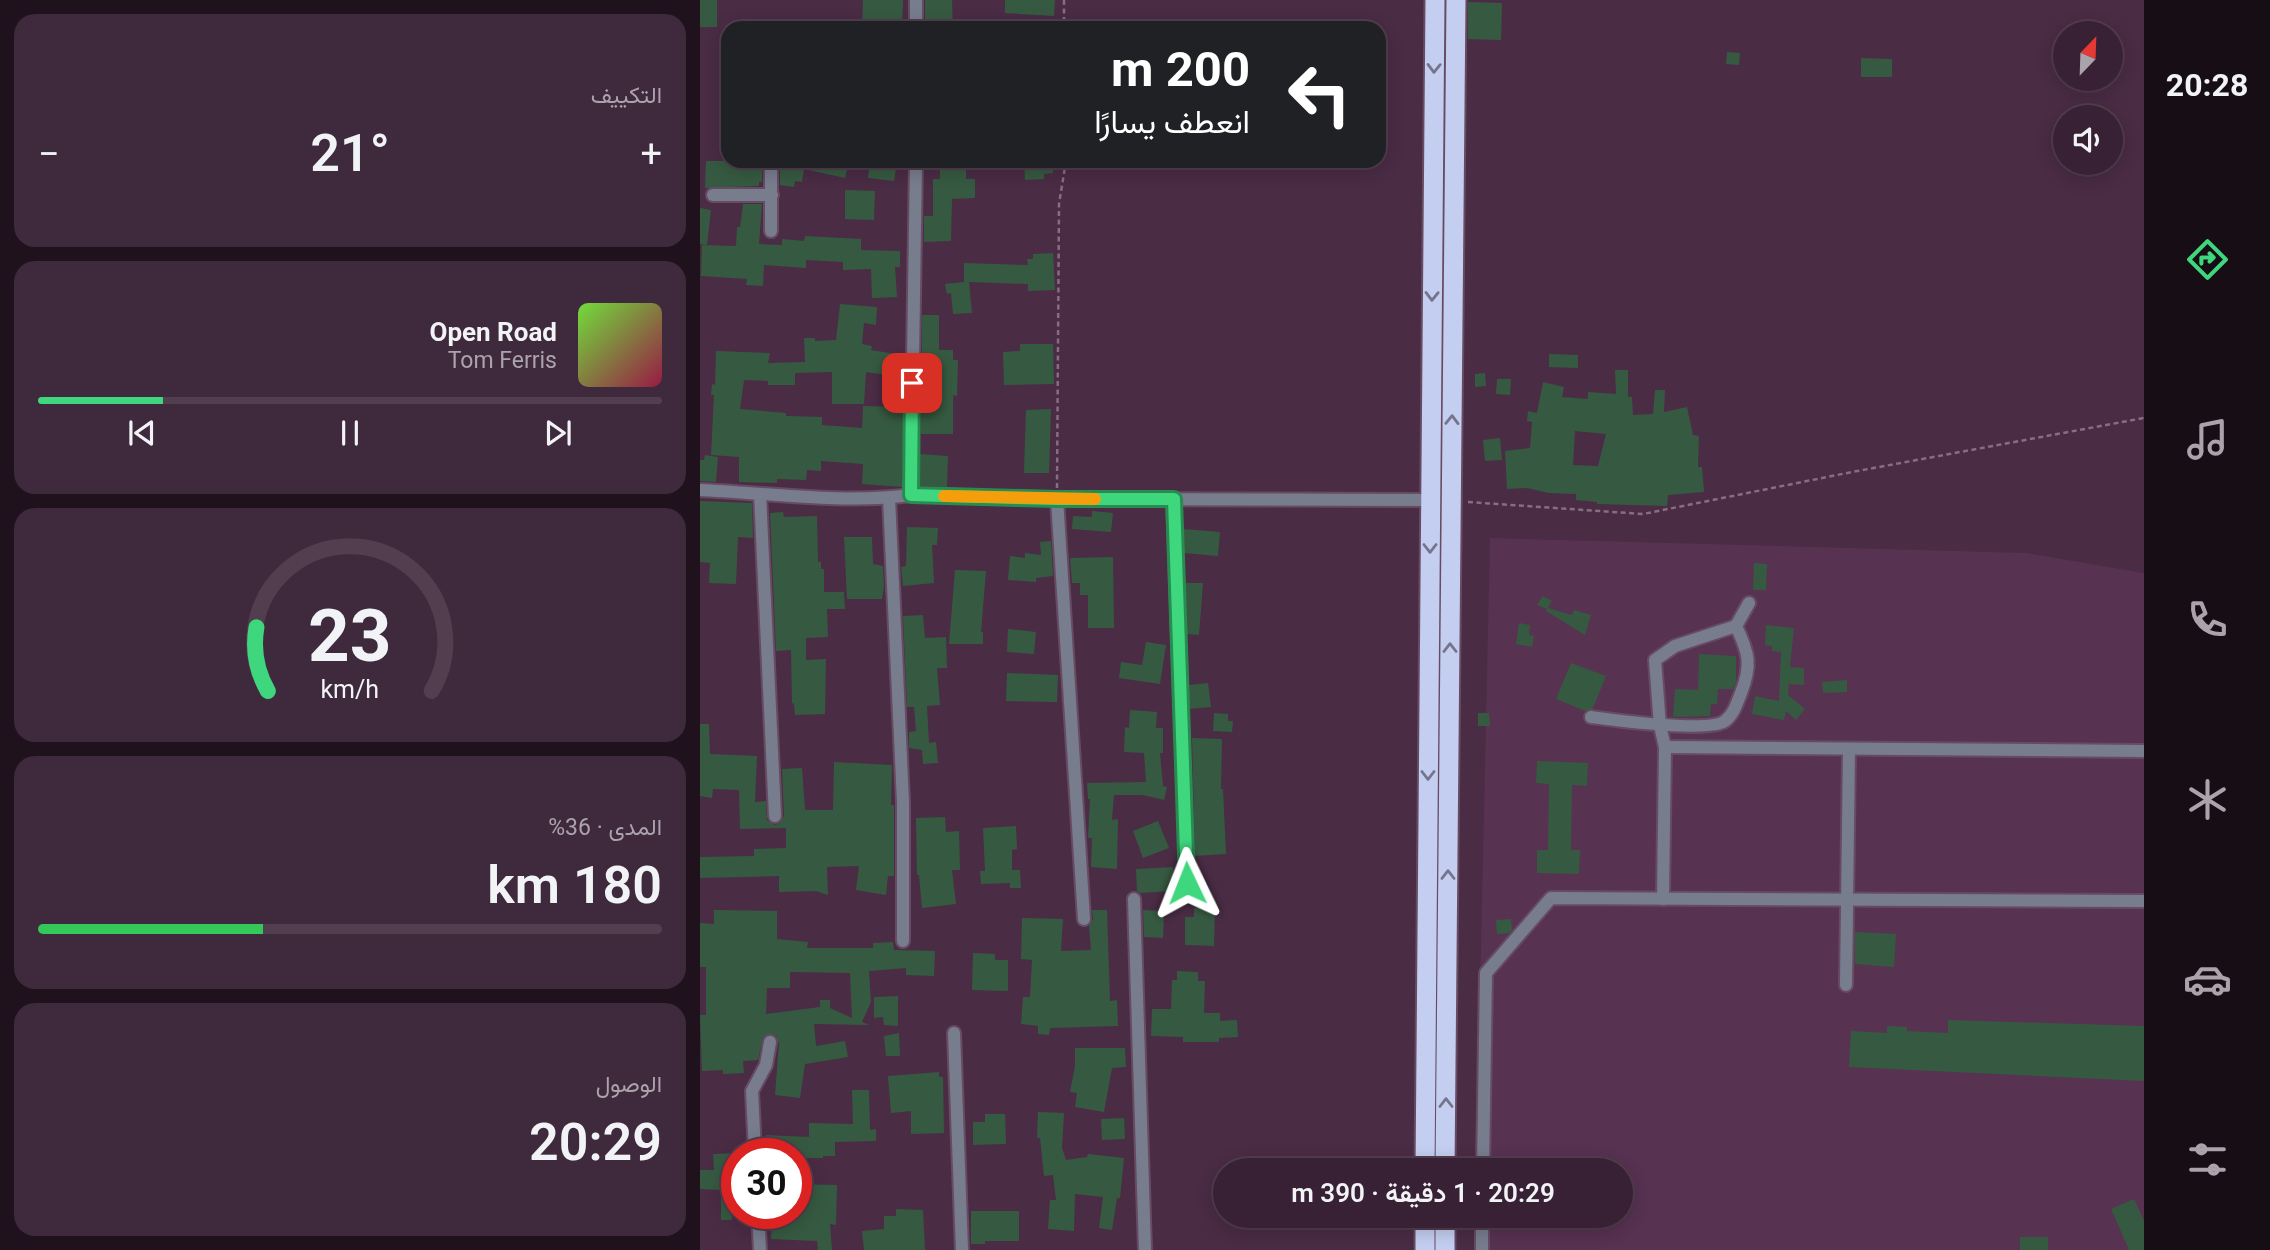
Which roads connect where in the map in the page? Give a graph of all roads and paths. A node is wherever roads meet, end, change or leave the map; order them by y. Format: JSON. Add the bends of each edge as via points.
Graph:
{"nodes":[{"id":1,"x":915,"y":0,"type":"edge"},
{"id":2,"x":1064,"y":0,"type":"edge"},
{"id":3,"x":1435,"y":0,"type":"edge"},
{"id":4,"x":1456,"y":0,"type":"edge"},
{"id":5,"x":916,"y":21,"type":"edge"},
{"id":6,"x":1064,"y":21,"type":"edge"},
{"id":7,"x":771,"y":168,"type":"edge"},
{"id":8,"x":916,"y":168,"type":"edge"},
{"id":9,"x":1065,"y":168,"type":"edge"},
{"id":10,"x":713,"y":195,"type":"dead end"},
{"id":11,"x":772,"y":195,"type":"junction"},
{"id":12,"x":771,"y":231,"type":"dead end"},
{"id":13,"x":2144,"y":418,"type":"edge"},
{"id":14,"x":700,"y":490,"type":"edge"},
{"id":15,"x":760,"y":494,"type":"junction"},
{"id":16,"x":911,"y":495,"type":"junction"},
{"id":17,"x":889,"y":498,"type":"junction"},
{"id":18,"x":1057,"y":499,"type":"junction"},
{"id":19,"x":1174,"y":499,"type":"junction"},
{"id":20,"x":1430,"y":500,"type":"junction"},
{"id":21,"x":1451,"y":500,"type":"junction"},
{"id":22,"x":1749,"y":603,"type":"dead end"},
{"id":23,"x":1737,"y":626,"type":"junction"},
{"id":24,"x":1591,"y":717,"type":"dead end"},
{"id":25,"x":1660,"y":726,"type":"junction"},
{"id":26,"x":1665,"y":747,"type":"junction"},
{"id":27,"x":1849,"y":749,"type":"junction"},
{"id":28,"x":2144,"y":751,"type":"edge"},
{"id":29,"x":775,"y":816,"type":"dead end"},
{"id":30,"x":1187,"y":883,"type":"dead end"},
{"id":31,"x":1663,"y":899,"type":"junction"},
{"id":32,"x":1134,"y":900,"type":"dead end"},
{"id":33,"x":1848,"y":900,"type":"junction"},
{"id":34,"x":2144,"y":901,"type":"edge"},
{"id":35,"x":1084,"y":919,"type":"dead end"},
{"id":36,"x":903,"y":941,"type":"dead end"},
{"id":37,"x":1846,"y":985,"type":"dead end"},
{"id":38,"x":954,"y":1033,"type":"dead end"},
{"id":39,"x":770,"y":1042,"type":"dead end"},
{"id":40,"x":754,"y":1138,"type":"edge"},
{"id":41,"x":1425,"y":1158,"type":"edge"},
{"id":42,"x":1446,"y":1158,"type":"edge"},
{"id":43,"x":1483,"y":1158,"type":"edge"},
{"id":44,"x":1425,"y":1228,"type":"edge"},
{"id":45,"x":1445,"y":1228,"type":"edge"},
{"id":46,"x":1482,"y":1228,"type":"edge"},
{"id":47,"x":759,"y":1229,"type":"edge"},
{"id":48,"x":760,"y":1250,"type":"edge"},
{"id":49,"x":962,"y":1250,"type":"edge"},
{"id":50,"x":1145,"y":1250,"type":"edge"},
{"id":51,"x":1425,"y":1250,"type":"edge"},
{"id":52,"x":1445,"y":1250,"type":"edge"},
{"id":53,"x":1482,"y":1250,"type":"edge"}],
"edges":[{"from":1,"to":5,"type":"street"},
{"from":2,"to":6,"type":"path"},
{"from":3,"to":20,"type":"highway","one_way":true},
{"from":21,"to":4,"type":"highway","one_way":true},
{"from":7,"to":11,"type":"street"},
{"from":8,"to":16,"type":"street"},
{"from":9,"to":18,"type":"path","via":[[1059,204]]},
{"from":10,"to":11,"type":"street"},
{"from":11,"to":12,"type":"street"},
{"from":13,"to":21,"type":"path","via":[[1643,514]]},
{"from":14,"to":15,"type":"street"},
{"from":15,"to":17,"type":"street"},
{"from":15,"to":29,"type":"street"},
{"from":16,"to":17,"type":"street"},
{"from":16,"to":18,"type":"street"},
{"from":17,"to":36,"type":"street","via":[[903,802]]},
{"from":18,"to":19,"type":"street"},
{"from":18,"to":35,"type":"street"},
{"from":19,"to":20,"type":"street"},
{"from":19,"to":30,"type":"street"},
{"from":20,"to":41,"type":"highway","one_way":true},
{"from":42,"to":21,"type":"highway","one_way":true},
{"from":22,"to":23,"type":"street"},
{"from":23,"to":25,"type":"street","via":[[1675,646],[1655,660]]},
{"from":23,"to":25,"type":"street","via":[[1748,649],[1748,674],[1734,711],[1713,726]]},
{"from":24,"to":25,"type":"street"},
{"from":25,"to":26,"type":"street"},
{"from":26,"to":27,"type":"street"},
{"from":26,"to":31,"type":"street"},
{"from":27,"to":28,"type":"street"},
{"from":27,"to":33,"type":"street"},
{"from":31,"to":33,"type":"street"},
{"from":31,"to":43,"type":"street","via":[[1550,898],[1486,973]]},
{"from":32,"to":50,"type":"street"},
{"from":33,"to":34,"type":"street"},
{"from":33,"to":37,"type":"street"},
{"from":38,"to":49,"type":"street"},
{"from":39,"to":40,"type":"street","via":[[766,1065],[752,1091]]},
{"from":44,"to":51,"type":"highway"},
{"from":45,"to":52,"type":"highway"},
{"from":46,"to":53,"type":"street"},
{"from":47,"to":48,"type":"street"}]}
